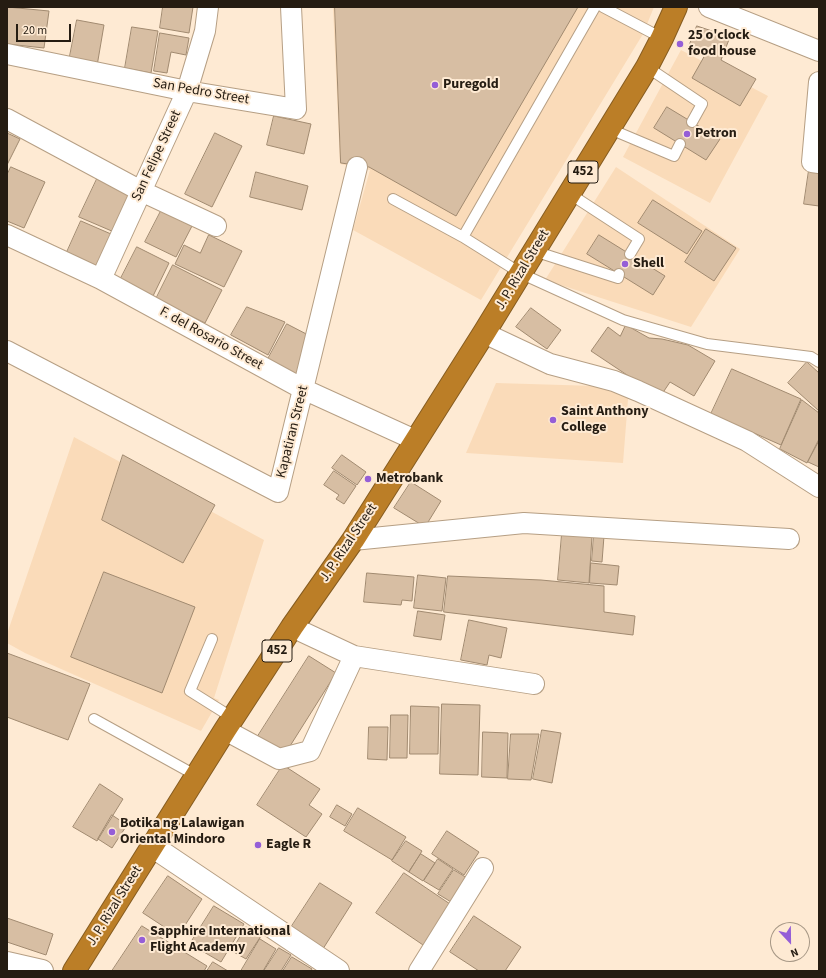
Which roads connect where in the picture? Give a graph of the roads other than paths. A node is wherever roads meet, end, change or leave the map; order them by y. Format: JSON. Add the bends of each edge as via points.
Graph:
{"nodes":[{"id":1,"x":208,"y":7,"type":"edge"},
{"id":2,"x":291,"y":7,"type":"edge"},
{"id":3,"x":595,"y":7,"type":"edge"},
{"id":4,"x":603,"y":7,"type":"edge"},
{"id":5,"x":676,"y":7,"type":"edge"},
{"id":6,"x":709,"y":7,"type":"edge"},
{"id":7,"x":662,"y":38,"type":"junction"},
{"id":8,"x":819,"y":51,"type":"edge"},
{"id":9,"x":7,"y":54,"type":"edge"},
{"id":10,"x":647,"y":67,"type":"junction"},
{"id":11,"x":819,"y":82,"type":"edge"},
{"id":12,"x":187,"y":91,"type":"junction"},
{"id":13,"x":7,"y":119,"type":"edge"},
{"id":14,"x":692,"y":122,"type":"dead end"},
{"id":15,"x":610,"y":129,"type":"junction"},
{"id":16,"x":680,"y":144,"type":"dead end"},
{"id":17,"x":819,"y":163,"type":"edge"},
{"id":18,"x":357,"y":167,"type":"dead end"},
{"id":19,"x":141,"y":191,"type":"junction"},
{"id":20,"x":570,"y":194,"type":"junction"},
{"id":21,"x":393,"y":199,"type":"dead end"},
{"id":22,"x":216,"y":226,"type":"dead end"},
{"id":23,"x":7,"y":235,"type":"edge"},
{"id":24,"x":463,"y":237,"type":"junction"},
{"id":25,"x":534,"y":251,"type":"junction"},
{"id":26,"x":630,"y":254,"type":"dead end"},
{"id":27,"x":522,"y":274,"type":"junction"},
{"id":28,"x":619,"y":274,"type":"dead end"},
{"id":29,"x":100,"y":279,"type":"junction"},
{"id":30,"x":484,"y":334,"type":"junction"},
{"id":31,"x":7,"y":351,"type":"edge"},
{"id":32,"x":819,"y":362,"type":"edge"},
{"id":33,"x":303,"y":389,"type":"junction"},
{"id":34,"x":415,"y":440,"type":"junction"},
{"id":35,"x":819,"y":487,"type":"edge"},
{"id":36,"x":789,"y":539,"type":"dead end"},
{"id":37,"x":353,"y":540,"type":"junction"},
{"id":38,"x":292,"y":627,"type":"junction"},
{"id":39,"x":212,"y":640,"type":"dead end"},
{"id":40,"x":354,"y":656,"type":"junction"},
{"id":41,"x":534,"y":684,"type":"dead end"},
{"id":42,"x":94,"y":719,"type":"dead end"},
{"id":43,"x":229,"y":724,"type":"junction"},
{"id":44,"x":197,"y":776,"type":"junction"},
{"id":45,"x":152,"y":846,"type":"junction"},
{"id":46,"x":483,"y":868,"type":"dead end"},
{"id":47,"x":7,"y":963,"type":"edge"},
{"id":48,"x":42,"y":971,"type":"edge"},
{"id":49,"x":74,"y":971,"type":"edge"},
{"id":50,"x":338,"y":971,"type":"edge"},
{"id":51,"x":419,"y":971,"type":"edge"}],
"edges":[{"from":1,"to":12,"type":"street","name":"San Felipe Street","via":[[205,31]]},
{"from":2,"to":12,"type":"street","name":"San Pedro Street","via":[[296,109]]},
{"from":3,"to":24,"type":"lane"},
{"from":4,"to":7,"type":"lane"},
{"from":5,"to":7,"type":"highway","name":"J. P. Rizal Street","number":"452"},
{"from":6,"to":8,"type":"street"},
{"from":7,"to":10,"type":"highway","name":"J. P. Rizal Street","number":"452"},
{"from":9,"to":12,"type":"street","name":"San Pedro Street"},
{"from":10,"to":14,"type":"lane","via":[[702,104]]},
{"from":10,"to":15,"type":"highway","name":"J. P. Rizal Street","number":"452"},
{"from":11,"to":17,"type":"street","via":[[812,162]]},
{"from":12,"to":19,"type":"street","name":"San Felipe Street"},
{"from":13,"to":19,"type":"street"},
{"from":15,"to":16,"type":"lane","via":[[674,156]]},
{"from":15,"to":20,"type":"highway","name":"J. P. Rizal Street","number":"452"},
{"from":18,"to":33,"type":"street","name":"Kapatiran Street"},
{"from":19,"to":22,"type":"street"},
{"from":19,"to":29,"type":"street","name":"San Felipe Street"},
{"from":20,"to":25,"type":"highway","name":"J. P. Rizal Street","number":"452"},
{"from":20,"to":26,"type":"lane","via":[[639,239]]},
{"from":21,"to":24,"type":"lane"},
{"from":23,"to":29,"type":"street","name":"F. del Rosario Street"},
{"from":24,"to":27,"type":"lane"},
{"from":25,"to":27,"type":"highway","name":"J. P. Rizal Street","number":"452"},
{"from":25,"to":28,"type":"lane","via":[[618,278]]},
{"from":27,"to":30,"type":"highway","name":"J. P. Rizal Street","number":"452"},
{"from":27,"to":32,"type":"lane","via":[[623,320],[707,344],[811,357]]},
{"from":29,"to":33,"type":"street","name":"F. del Rosario Street"},
{"from":30,"to":34,"type":"highway","name":"J. P. Rizal Street","number":"452"},
{"from":30,"to":35,"type":"street","via":[[550,364],[614,380],[747,441]]},
{"from":31,"to":33,"type":"street","name":"Kapatiran Street","via":[[278,492]]},
{"from":33,"to":34,"type":"street","name":"F. del Rosario Street"},
{"from":34,"to":37,"type":"highway","name":"J. P. Rizal Street","number":"452"},
{"from":36,"to":37,"type":"street","via":[[524,523]]},
{"from":37,"to":38,"type":"highway","name":"J. P. Rizal Street","number":"452"},
{"from":38,"to":40,"type":"street"},
{"from":38,"to":43,"type":"highway","name":"J. P. Rizal Street","number":"452"},
{"from":39,"to":43,"type":"lane","via":[[190,691]]},
{"from":40,"to":41,"type":"street"},
{"from":40,"to":43,"type":"street","via":[[310,751],[279,759]]},
{"from":42,"to":44,"type":"lane"},
{"from":43,"to":44,"type":"highway","name":"J. P. Rizal Street","number":"452"},
{"from":44,"to":45,"type":"highway","name":"J. P. Rizal Street","number":"452"},
{"from":45,"to":49,"type":"highway","name":"J. P. Rizal Street","number":"452"},
{"from":45,"to":50,"type":"street"},
{"from":46,"to":51,"type":"street"},
{"from":47,"to":48,"type":"street"}]}
